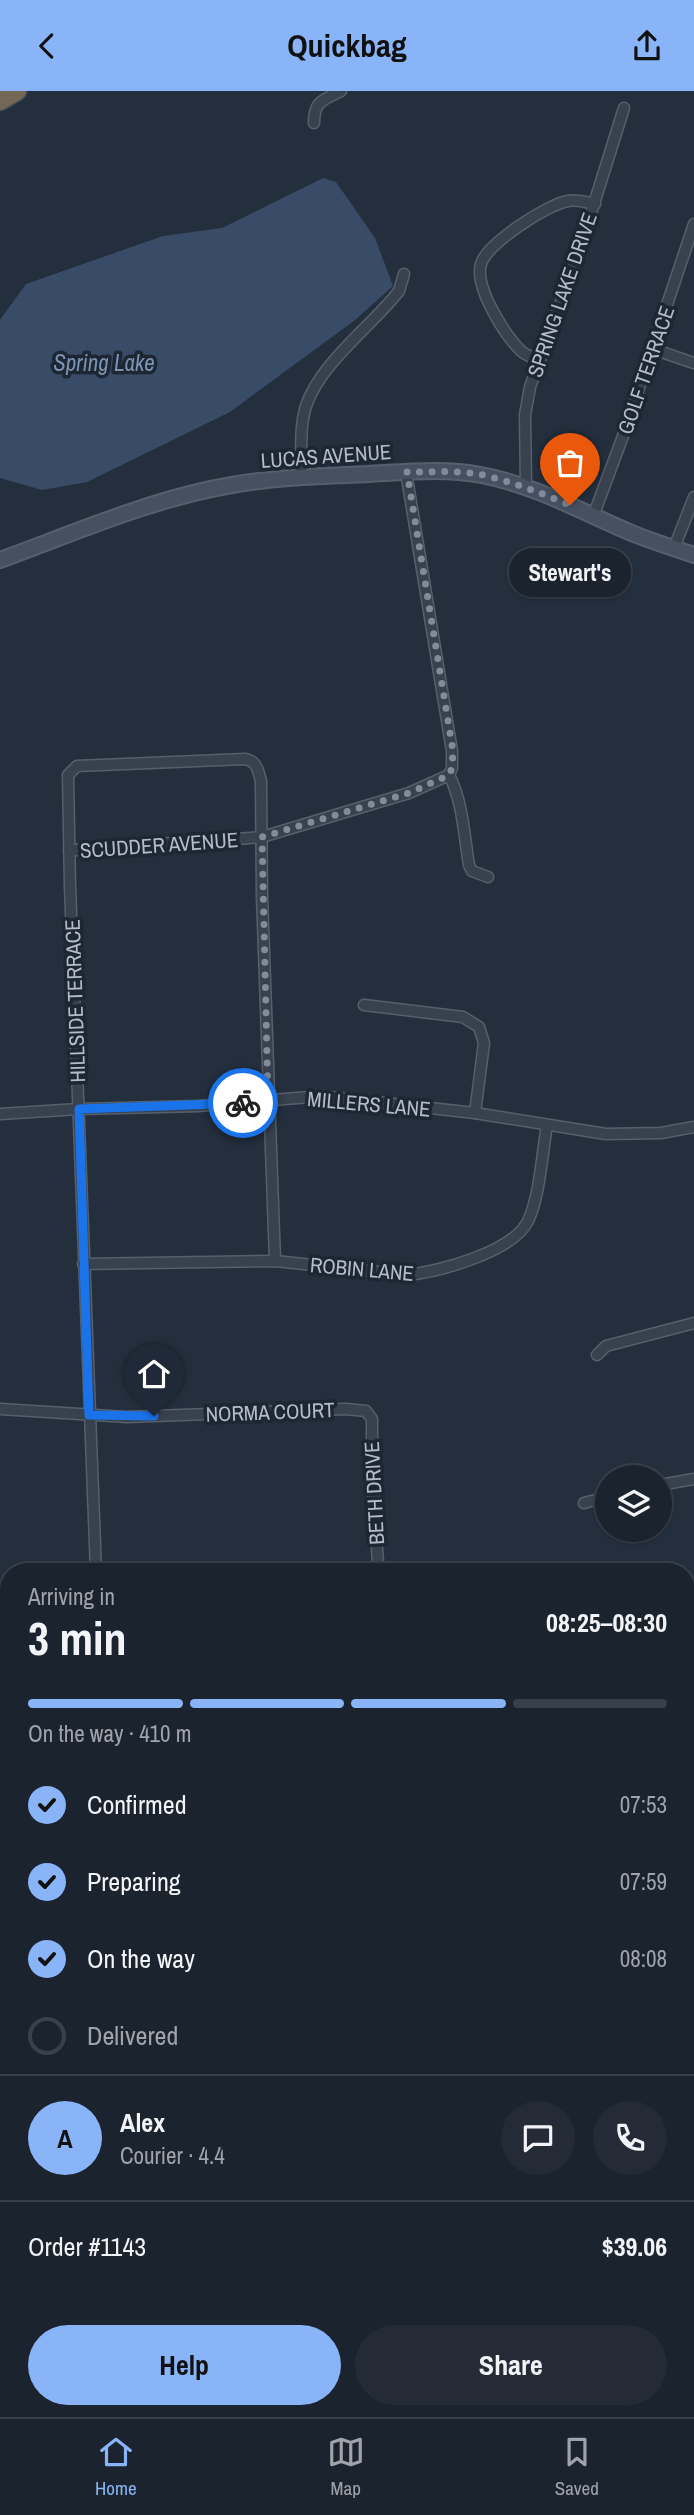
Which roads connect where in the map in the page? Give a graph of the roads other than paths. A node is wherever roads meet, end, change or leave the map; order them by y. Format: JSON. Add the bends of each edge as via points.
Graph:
{"nodes":[{"id":1,"x":17,"y":91,"type":"edge"},
{"id":2,"x":341,"y":91,"type":"edge"},
{"id":3,"x":0,"y":101,"type":"edge"},
{"id":4,"x":624,"y":108,"type":"dead end"},
{"id":5,"x":314,"y":123,"type":"dead end"},
{"id":6,"x":595,"y":204,"type":"junction"},
{"id":7,"x":694,"y":224,"type":"edge"},
{"id":8,"x":404,"y":274,"type":"dead end"},
{"id":9,"x":653,"y":349,"type":"junction"},
{"id":10,"x":540,"y":360,"type":"junction"},
{"id":11,"x":694,"y":363,"type":"edge"},
{"id":12,"x":407,"y":472,"type":"junction"},
{"id":13,"x":302,"y":477,"type":"junction"},
{"id":14,"x":526,"y":487,"type":"junction"},
{"id":15,"x":694,"y":497,"type":"edge"},
{"id":16,"x":594,"y":515,"type":"junction"},
{"id":17,"x":674,"y":548,"type":"junction"},
{"id":18,"x":694,"y":555,"type":"edge"},
{"id":19,"x":0,"y":560,"type":"edge"},
{"id":20,"x":449,"y":775,"type":"junction"},
{"id":21,"x":262,"y":837,"type":"junction"},
{"id":22,"x":69,"y":851,"type":"junction"},
{"id":23,"x":488,"y":877,"type":"dead end"},
{"id":24,"x":364,"y":1005,"type":"dead end"},
{"id":25,"x":268,"y":1101,"type":"junction"},
{"id":26,"x":79,"y":1109,"type":"junction"},
{"id":27,"x":475,"y":1113,"type":"junction"},
{"id":28,"x":0,"y":1114,"type":"edge"},
{"id":29,"x":547,"y":1125,"type":"junction"},
{"id":30,"x":694,"y":1127,"type":"edge"},
{"id":31,"x":275,"y":1261,"type":"junction"},
{"id":32,"x":83,"y":1264,"type":"junction"},
{"id":33,"x":694,"y":1323,"type":"edge"},
{"id":34,"x":597,"y":1355,"type":"dead end"},
{"id":35,"x":0,"y":1409,"type":"edge"},
{"id":36,"x":89,"y":1415,"type":"junction"},
{"id":37,"x":370,"y":1415,"type":"joint"},
{"id":38,"x":694,"y":1479,"type":"edge"},
{"id":39,"x":672,"y":1483,"type":"edge"},
{"id":40,"x":595,"y":1500,"type":"edge"},
{"id":41,"x":584,"y":1503,"type":"dead end"},
{"id":42,"x":96,"y":1563,"type":"edge"},
{"id":43,"x":378,"y":1563,"type":"edge"}],
"edges":[{"from":1,"to":3,"type":"highway"},
{"from":2,"to":5,"type":"street","via":[[318,104]]},
{"from":4,"to":6,"type":"street","name":"SPRING LAKE DRIVE"},
{"from":6,"to":10,"type":"street","name":"SPRING LAKE DRIVE"},
{"from":6,"to":10,"type":"street","via":[[574,200],[552,205],[510,233],[481,263],[482,287],[508,335],[528,356]]},
{"from":7,"to":9,"type":"street","name":"GOLF TERRACE"},
{"from":8,"to":13,"type":"street","via":[[399,291],[312,393],[302,426]]},
{"from":9,"to":11,"type":"street"},
{"from":9,"to":16,"type":"street","name":"GOLF TERRACE"},
{"from":10,"to":14,"type":"street","name":"SPRING LAKE DRIVE","via":[[525,415]]},
{"from":12,"to":13,"type":"street","name":"LUCAS AVENUE"},
{"from":12,"to":14,"type":"street","name":"LUCAS AVENUE","via":[[481,475]]},
{"from":12,"to":20,"type":"street","via":[[453,751]]},
{"from":13,"to":19,"type":"street","name":"LUCAS AVENUE","via":[[195,493]]},
{"from":14,"to":16,"type":"street","name":"LUCAS AVENUE"},
{"from":15,"to":17,"type":"street"},
{"from":16,"to":17,"type":"street","name":"LUCAS AVENUE"},
{"from":17,"to":18,"type":"street","name":"LUCAS AVENUE"},
{"from":20,"to":21,"type":"street","name":"SCUDDER AVENUE","via":[[409,793]]},
{"from":20,"to":23,"type":"street","via":[[460,807],[468,865]]},
{"from":21,"to":22,"type":"street","name":"SCUDDER AVENUE"},
{"from":21,"to":22,"type":"street","name":"HILLSIDE TERRACE","via":[[261,782],[251,760],[89,764],[73,768],[68,775]]},
{"from":21,"to":25,"type":"street"},
{"from":22,"to":26,"type":"street","name":"HILLSIDE TERRACE"},
{"from":24,"to":27,"type":"street","via":[[463,1017],[479,1027],[484,1043]]},
{"from":25,"to":26,"type":"street","name":"MILLERS LANE"},
{"from":25,"to":27,"type":"street","name":"MILLERS LANE","via":[[322,1096]]},
{"from":25,"to":31,"type":"street"},
{"from":26,"to":28,"type":"street","name":"MILLERS LANE"},
{"from":26,"to":32,"type":"street","name":"HILLSIDE TERRACE"},
{"from":27,"to":29,"type":"street","name":"MILLERS LANE"},
{"from":29,"to":30,"type":"street","name":"MILLERS LANE","via":[[606,1134]]},
{"from":29,"to":31,"type":"street","name":"ROBIN LANE","via":[[533,1208],[523,1229],[500,1246],[428,1273],[407,1275]]},
{"from":31,"to":32,"type":"street","name":"ROBIN LANE"},
{"from":32,"to":36,"type":"street","name":"HILLSIDE TERRACE"},
{"from":33,"to":34,"type":"street","via":[[606,1346]]},
{"from":35,"to":36,"type":"street","name":"NORMA COURT"},
{"from":36,"to":37,"type":"street","name":"NORMA COURT","via":[[346,1409]]},
{"from":36,"to":42,"type":"street","name":"HILLSIDE TERRACE"},
{"from":37,"to":43,"type":"street","name":"BETH DRIVE"},
{"from":38,"to":39,"type":"street"},
{"from":40,"to":41,"type":"street"}]}
